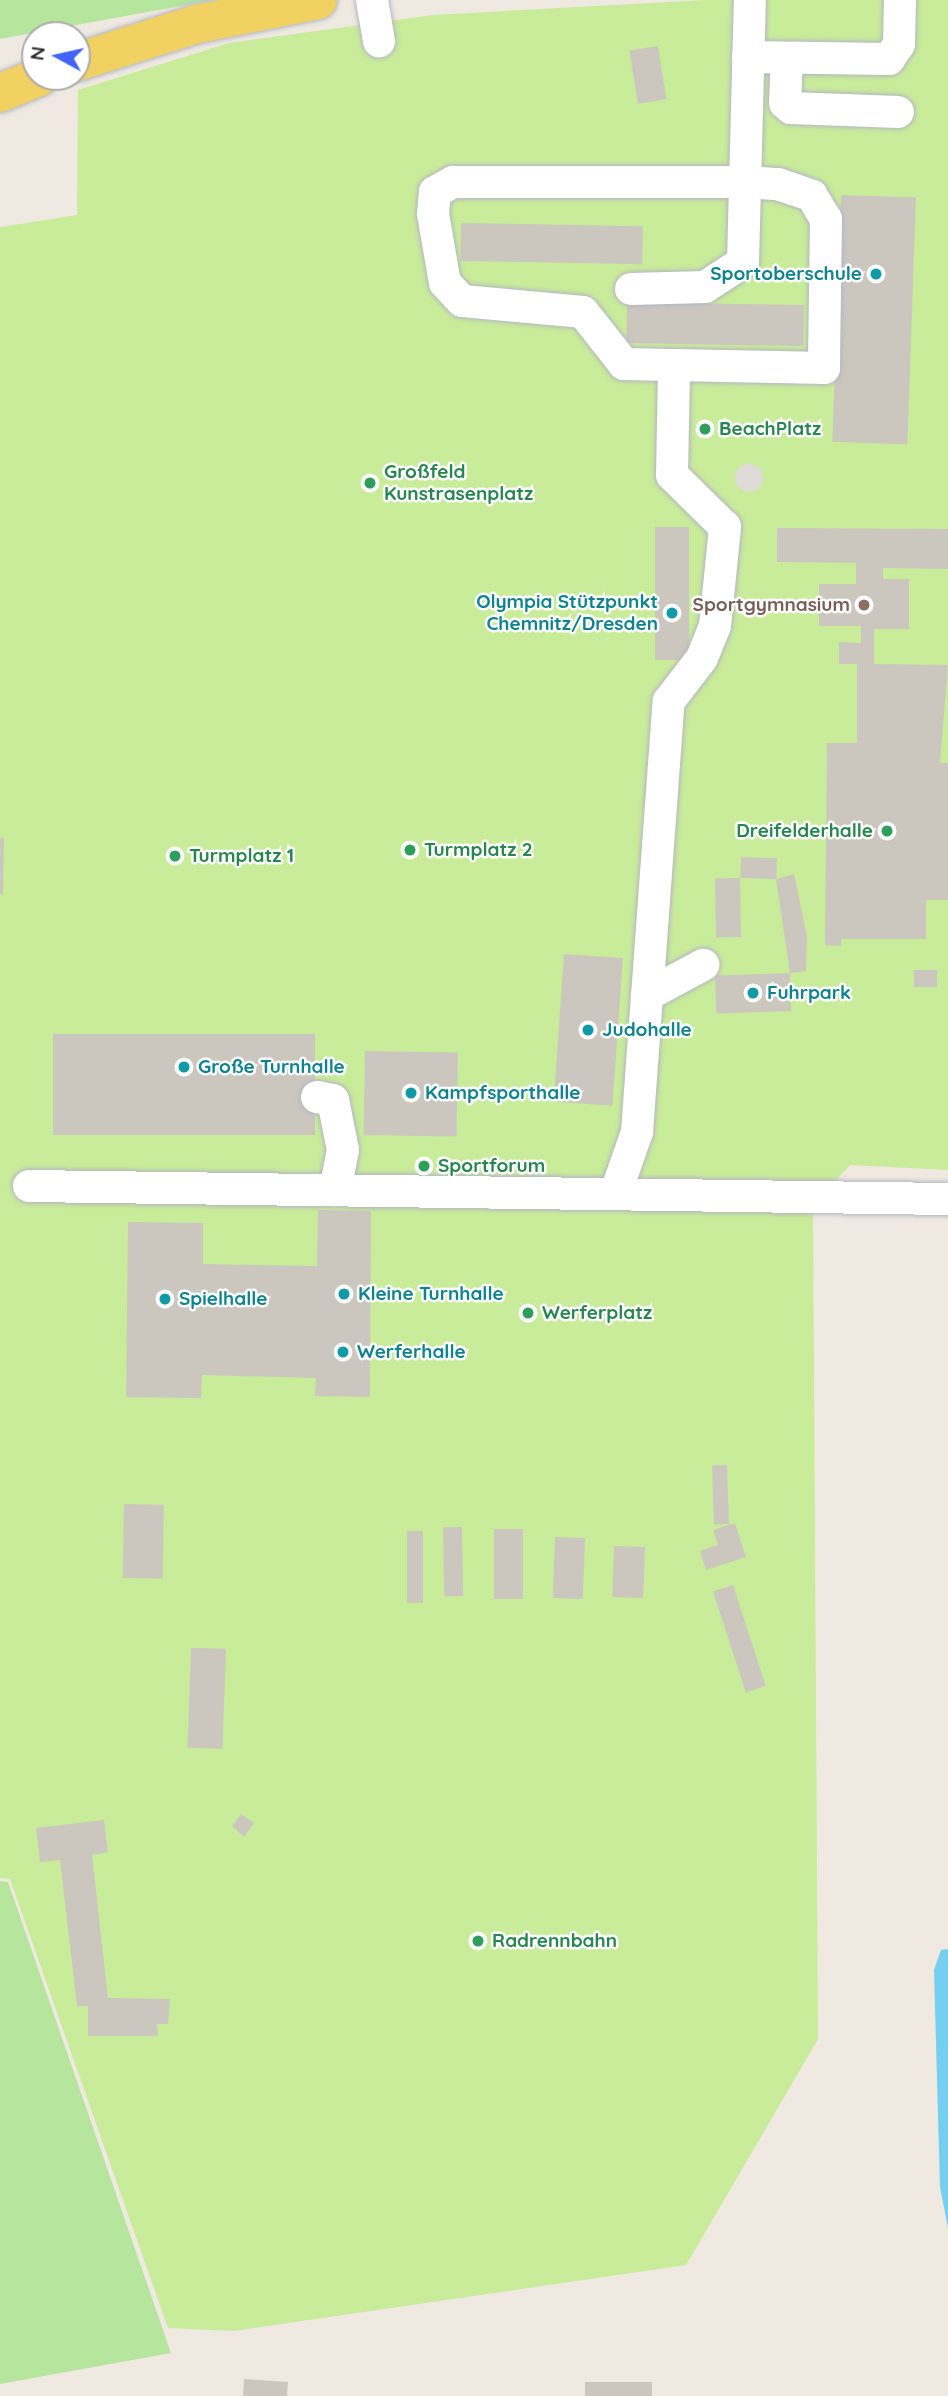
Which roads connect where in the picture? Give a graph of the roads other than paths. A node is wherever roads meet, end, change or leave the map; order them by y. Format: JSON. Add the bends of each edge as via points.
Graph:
{"nodes":[{"id":1,"x":318,"y":0,"type":"edge"},
{"id":2,"x":372,"y":0,"type":"edge"},
{"id":3,"x":750,"y":0,"type":"edge"},
{"id":4,"x":900,"y":0,"type":"edge"},
{"id":5,"x":379,"y":41,"type":"dead end"},
{"id":6,"x":748,"y":57,"type":"junction"},
{"id":7,"x":91,"y":58,"type":"edge"},
{"id":8,"x":792,"y":60,"type":"junction"},
{"id":9,"x":21,"y":84,"type":"edge"},
{"id":10,"x":0,"y":93,"type":"edge"},
{"id":11,"x":898,"y":112,"type":"dead end"},
{"id":12,"x":746,"y":182,"type":"junction"},
{"id":13,"x":631,"y":289,"type":"dead end"},
{"id":14,"x":674,"y":366,"type":"junction"},
{"id":15,"x":703,"y":965,"type":"dead end"},
{"id":16,"x":647,"y":995,"type":"junction"},
{"id":17,"x":317,"y":1097,"type":"dead end"},
{"id":18,"x":29,"y":1185,"type":"dead end"},
{"id":19,"x":335,"y":1190,"type":"junction"},
{"id":20,"x":616,"y":1192,"type":"junction"},
{"id":21,"x":948,"y":1199,"type":"edge"}],
"edges":[{"from":1,"to":7,"type":"main road","via":[[197,24]]},
{"from":2,"to":5,"type":"lane"},
{"from":3,"to":6,"type":"lane"},
{"from":4,"to":8,"type":"lane","via":[[899,44],[889,59]]},
{"from":6,"to":8,"type":"lane"},
{"from":6,"to":12,"type":"lane"},
{"from":8,"to":11,"type":"lane","via":[[785,103],[797,110]]},
{"from":9,"to":10,"type":"main road"},
{"from":12,"to":13,"type":"lane","via":[[745,253],[738,269],[705,287]]},
{"from":12,"to":14,"type":"lane","via":[[778,184],[823,206],[824,368]]},
{"from":12,"to":14,"type":"lane","via":[[453,182],[435,192],[442,273],[453,295],[475,304],[573,309],[591,320],[615,359]]},
{"from":14,"to":16,"type":"lane","via":[[672,475],[725,527],[715,626],[702,658],[669,701]]},
{"from":15,"to":16,"type":"lane"},
{"from":16,"to":20,"type":"lane","via":[[637,1132]]},
{"from":17,"to":19,"type":"lane","via":[[333,1100],[336,1112],[343,1150]]},
{"from":18,"to":19,"type":"lane"},
{"from":19,"to":20,"type":"lane"},
{"from":20,"to":21,"type":"lane","via":[[878,1205]]}]}
